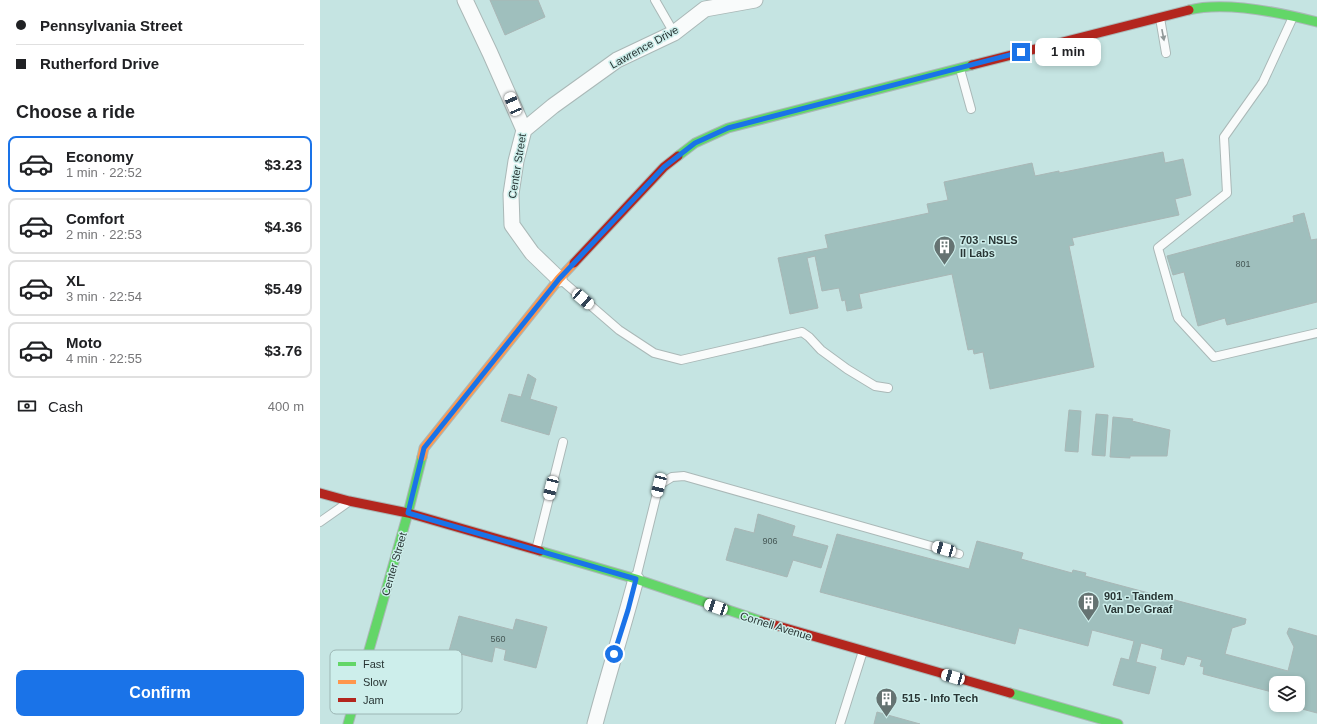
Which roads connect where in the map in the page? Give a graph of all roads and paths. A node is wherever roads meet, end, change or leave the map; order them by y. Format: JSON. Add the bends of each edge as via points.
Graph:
{"nodes":[{"id":1,"x":465,"y":0,"type":"edge"},
{"id":2,"x":654,"y":0,"type":"edge"},
{"id":3,"x":755,"y":0,"type":"edge"},
{"id":4,"x":706,"y":4,"type":"edge"},
{"id":5,"x":1293,"y":16,"type":"junction"},
{"id":6,"x":1160,"y":17,"type":"junction"},
{"id":7,"x":1317,"y":22,"type":"edge"},
{"id":8,"x":674,"y":33,"type":"junction"},
{"id":9,"x":1166,"y":53,"type":"dead end"},
{"id":10,"x":959,"y":68,"type":"junction"},
{"id":11,"x":971,"y":109,"type":"dead end"},
{"id":12,"x":524,"y":130,"type":"junction"},
{"id":13,"x":559,"y":279,"type":"junction"},
{"id":14,"x":1317,"y":333,"type":"edge"},
{"id":15,"x":888,"y":388,"type":"dead end"},
{"id":16,"x":563,"y":442,"type":"dead end"},
{"id":17,"x":320,"y":493,"type":"edge"},
{"id":18,"x":349,"y":501,"type":"junction"},
{"id":19,"x":408,"y":513,"type":"junction"},
{"id":20,"x":320,"y":522,"type":"edge"},
{"id":21,"x":536,"y":550,"type":"junction"},
{"id":22,"x":959,"y":554,"type":"dead end"},
{"id":23,"x":636,"y":579,"type":"junction"},
{"id":24,"x":369,"y":650,"type":"edge"},
{"id":25,"x":863,"y":651,"type":"junction"},
{"id":26,"x":351,"y":714,"type":"edge"},
{"id":27,"x":348,"y":724,"type":"edge"},
{"id":28,"x":595,"y":724,"type":"edge"},
{"id":29,"x":840,"y":724,"type":"edge"},
{"id":30,"x":1118,"y":724,"type":"edge"}],
"edges":[{"from":1,"to":12,"type":"street","name":"Center Street"},
{"from":2,"to":8,"type":"lane"},
{"from":3,"to":4,"type":"street","name":"Lawrence Drive"},
{"from":4,"to":8,"type":"street","name":"Lawrence Drive"},
{"from":5,"to":6,"type":"street","via":[[1245,8],[1202,7]]},
{"from":5,"to":7,"type":"street"},
{"from":5,"to":14,"type":"lane","via":[[1263,82],[1224,137],[1227,194],[1158,248],[1178,318],[1214,357]]},
{"from":6,"to":9,"type":"lane","one_way":true},
{"from":6,"to":10,"type":"street"},
{"from":8,"to":12,"type":"street","name":"Lawrence Drive","via":[[617,60]]},
{"from":10,"to":11,"type":"lane"},
{"from":10,"to":13,"type":"street","via":[[728,128],[695,143],[664,167]]},
{"from":12,"to":13,"type":"street","name":"Center Street","via":[[511,194],[512,225],[532,253]]},
{"from":13,"to":15,"type":"lane","via":[[619,330],[654,353],[681,360],[802,332],[847,369],[875,386]]},
{"from":13,"to":19,"type":"street","name":"Center Street","via":[[424,448]]},
{"from":16,"to":21,"type":"lane"},
{"from":17,"to":18,"type":"street","name":"Cornell Avenue"},
{"from":18,"to":19,"type":"street","name":"Cornell Avenue"},
{"from":18,"to":20,"type":"lane"},
{"from":19,"to":21,"type":"street","name":"Cornell Avenue"},
{"from":19,"to":24,"type":"street","name":"Center Street"},
{"from":21,"to":23,"type":"street","name":"Cornell Avenue"},
{"from":22,"to":23,"type":"lane","via":[[684,476],[672,477],[659,485]]},
{"from":23,"to":25,"type":"street","name":"Cornell Avenue","via":[[743,616]]},
{"from":23,"to":28,"type":"street"},
{"from":25,"to":29,"type":"lane"},
{"from":25,"to":30,"type":"street","name":"Cornell Avenue"},
{"from":26,"to":27,"type":"street","name":"Center Street"}]}
